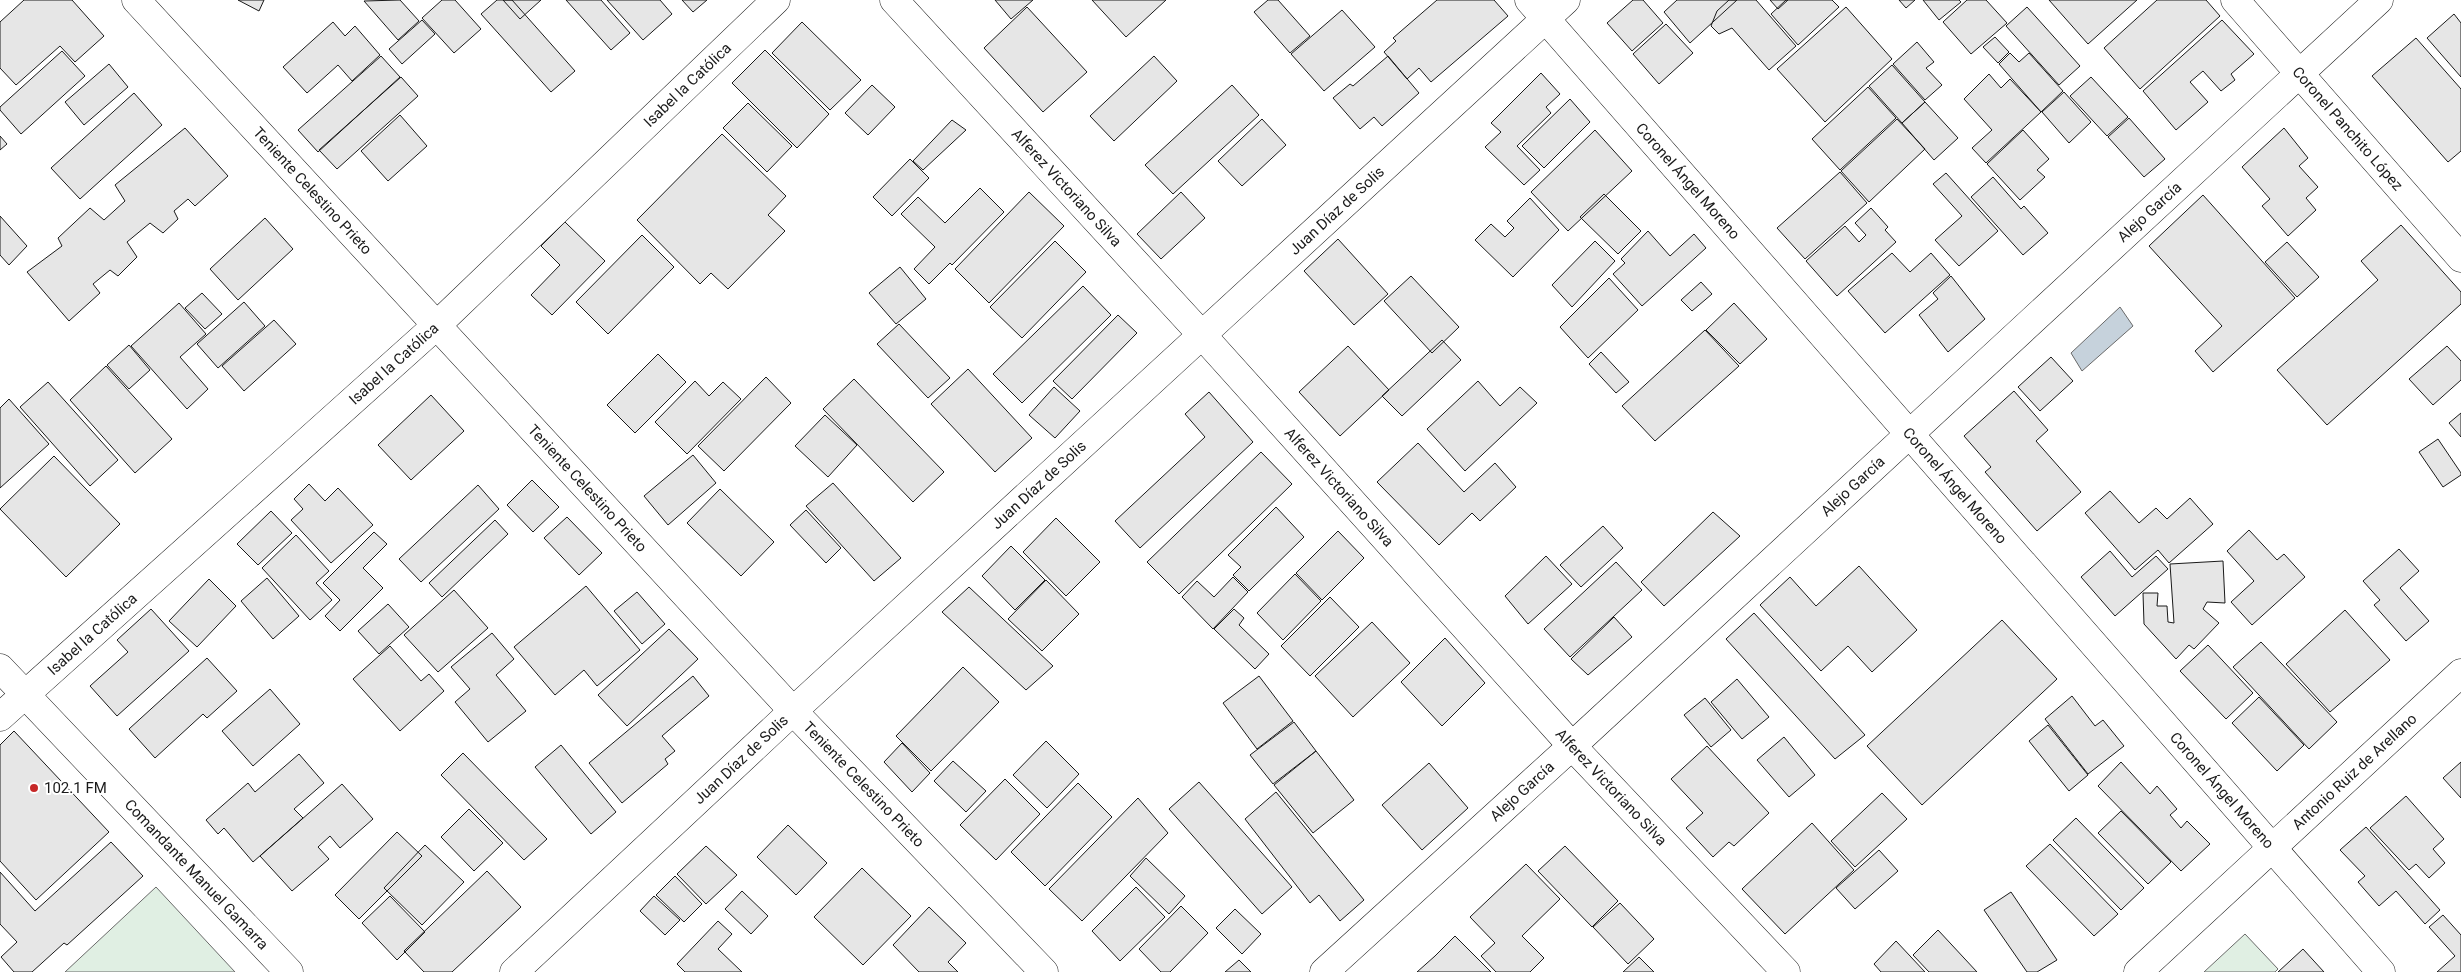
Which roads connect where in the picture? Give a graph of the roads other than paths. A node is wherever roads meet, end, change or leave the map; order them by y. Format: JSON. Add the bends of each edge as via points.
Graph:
{"nodes":[{"id":1,"x":136,"y":0,"type":"edge"},
{"id":2,"x":776,"y":0,"type":"edge"},
{"id":3,"x":894,"y":0,"type":"edge"},
{"id":4,"x":1566,"y":0,"type":"edge"},
{"id":5,"x":2234,"y":0,"type":"edge"},
{"id":6,"x":2378,"y":0,"type":"edge"},
{"id":7,"x":1537,"y":10,"type":"edge"},
{"id":8,"x":2299,"y":74,"type":"junction"},
{"id":9,"x":2461,"y":258,"type":"edge"},
{"id":10,"x":437,"y":325,"type":"junction"},
{"id":11,"x":1202,"y":335,"type":"junction"},
{"id":12,"x":1909,"y":434,"type":"junction"},
{"id":13,"x":0,"y":668,"type":"edge"},
{"id":14,"x":2461,"y":673,"type":"edge"},
{"id":15,"x":24,"y":695,"type":"junction"},
{"id":16,"x":793,"y":711,"type":"junction"},
{"id":17,"x":0,"y":718,"type":"edge"},
{"id":18,"x":1572,"y":746,"type":"junction"},
{"id":19,"x":2272,"y":848,"type":"junction"},
{"id":20,"x":289,"y":972,"type":"edge"},
{"id":21,"x":514,"y":972,"type":"edge"},
{"id":22,"x":1044,"y":972,"type":"edge"},
{"id":23,"x":1324,"y":972,"type":"edge"},
{"id":24,"x":1786,"y":972,"type":"edge"},
{"id":25,"x":2138,"y":972,"type":"edge"},
{"id":26,"x":2381,"y":972,"type":"edge"}],
"edges":[{"from":1,"to":10,"type":"street","name":"Teniente Celestino Prieto"},
{"from":2,"to":10,"type":"street","name":"Isabel la Católica"},
{"from":3,"to":11,"type":"street","name":"Alferez Victoriano Silva"},
{"from":4,"to":7,"type":"street","name":"Juan Díaz de Solis"},
{"from":5,"to":8,"type":"street","name":"Coronel Panchito López"},
{"from":6,"to":8,"type":"street","name":"Alejo García"},
{"from":7,"to":11,"type":"street","name":"Juan Díaz de Solis"},
{"from":7,"to":12,"type":"street","name":"Coronel Ángel Moreno"},
{"from":8,"to":9,"type":"street","name":"Coronel Panchito López"},
{"from":8,"to":12,"type":"street","name":"Alejo García"},
{"from":10,"to":15,"type":"street","name":"Isabel la Católica"},
{"from":10,"to":16,"type":"street","name":"Teniente Celestino Prieto"},
{"from":11,"to":16,"type":"street","name":"Juan Díaz de Solis"},
{"from":11,"to":18,"type":"street","name":"Alferez Victoriano Silva"},
{"from":12,"to":18,"type":"street","name":"Alejo García"},
{"from":12,"to":19,"type":"street","name":"Coronel Ángel Moreno"},
{"from":13,"to":15,"type":"street","name":"Comandante Manuel Gamarra"},
{"from":14,"to":19,"type":"street","name":"Antonio Ruiz de Arellano"},
{"from":15,"to":17,"type":"street","name":"Isabel la Católica"},
{"from":15,"to":20,"type":"street","name":"Comandante Manuel Gamarra"},
{"from":16,"to":21,"type":"street","name":"Juan Díaz de Solis"},
{"from":16,"to":22,"type":"street","name":"Teniente Celestino Prieto"},
{"from":18,"to":23,"type":"street","name":"Alejo García"},
{"from":18,"to":24,"type":"street","name":"Alferez Victoriano Silva"},
{"from":19,"to":25,"type":"street","name":"Antonio Ruiz de Arellano"},
{"from":19,"to":26,"type":"street","name":"Coronel Ángel Moreno"}]}
